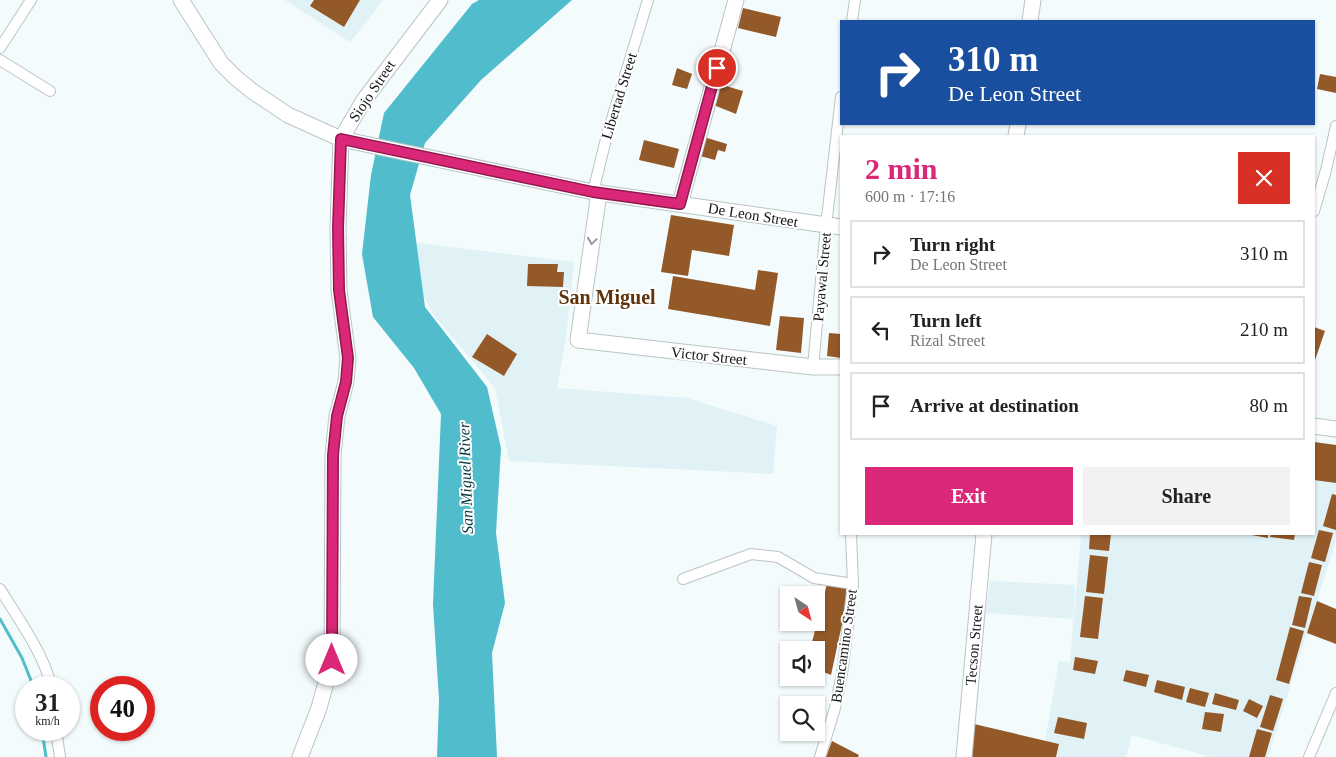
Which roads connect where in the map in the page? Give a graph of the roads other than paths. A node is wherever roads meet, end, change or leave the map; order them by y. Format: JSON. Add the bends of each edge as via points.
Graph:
{"nodes":[{"id":1,"x":31,"y":0,"type":"edge"},
{"id":2,"x":181,"y":0,"type":"edge"},
{"id":3,"x":440,"y":0,"type":"edge"},
{"id":4,"x":648,"y":0,"type":"edge"},
{"id":5,"x":736,"y":0,"type":"edge"},
{"id":6,"x":855,"y":0,"type":"edge"},
{"id":7,"x":1033,"y":0,"type":"edge"},
{"id":8,"x":852,"y":20,"type":"edge"},
{"id":9,"x":1030,"y":20,"type":"edge"},
{"id":10,"x":0,"y":48,"type":"edge"},
{"id":11,"x":0,"y":60,"type":"edge"},
{"id":12,"x":50,"y":91,"type":"dead end"},
{"id":13,"x":840,"y":116,"type":"edge"},
{"id":14,"x":1336,"y":126,"type":"edge"},
{"id":15,"x":344,"y":140,"type":"junction"},
{"id":16,"x":596,"y":192,"type":"junction"},
{"id":17,"x":680,"y":204,"type":"junction"},
{"id":18,"x":1315,"y":208,"type":"edge"},
{"id":19,"x":834,"y":227,"type":"edge"},
{"id":20,"x":578,"y":340,"type":"joint"},
{"id":21,"x":813,"y":367,"type":"junction"},
{"id":22,"x":840,"y":367,"type":"edge"},
{"id":23,"x":1315,"y":426,"type":"edge"},
{"id":24,"x":1336,"y":429,"type":"edge"},
{"id":25,"x":851,"y":535,"type":"edge"},
{"id":26,"x":984,"y":535,"type":"edge"},
{"id":27,"x":683,"y":579,"type":"dead end"},
{"id":28,"x":853,"y":584,"type":"junction"},
{"id":29,"x":0,"y":589,"type":"edge"},
{"id":30,"x":50,"y":676,"type":"edge"},
{"id":31,"x":1336,"y":693,"type":"edge"},
{"id":32,"x":58,"y":741,"type":"edge"},
{"id":33,"x":60,"y":757,"type":"edge"},
{"id":34,"x":300,"y":757,"type":"edge"},
{"id":35,"x":820,"y":757,"type":"edge"},
{"id":36,"x":964,"y":757,"type":"edge"},
{"id":37,"x":1309,"y":757,"type":"edge"}],
"edges":[{"from":1,"to":10,"type":"street"},
{"from":2,"to":15,"type":"street","name":"De Leon Street","via":[[221,63],[236,78],[288,115]]},
{"from":3,"to":15,"type":"street","name":"Siojo Street","via":[[364,100]]},
{"from":4,"to":16,"type":"street","name":"Libertad Street","via":[[607,134]]},
{"from":5,"to":17,"type":"street"},
{"from":6,"to":8,"type":"street"},
{"from":7,"to":9,"type":"street"},
{"from":11,"to":12,"type":"street"},
{"from":13,"to":19,"type":"street","name":"Payawal Street"},
{"from":14,"to":18,"type":"street"},
{"from":15,"to":16,"type":"street","name":"De Leon Street"},
{"from":15,"to":34,"type":"street","name":"Siojo Street","via":[[338,228],[339,290],[348,358],[333,455],[332,660],[319,708]]},
{"from":16,"to":17,"type":"street","name":"De Leon Street"},
{"from":16,"to":20,"type":"street","name":"Libertad Street","one_way":true},
{"from":17,"to":19,"type":"street","name":"De Leon Street"},
{"from":19,"to":21,"type":"street","name":"Payawal Street"},
{"from":20,"to":21,"type":"street","name":"Victor Street"},
{"from":21,"to":22,"type":"street","name":"Victor Street"},
{"from":23,"to":24,"type":"street"},
{"from":25,"to":28,"type":"street","name":"Buencamino Street"},
{"from":26,"to":36,"type":"street","name":"Tecson Street"},
{"from":27,"to":28,"type":"street","via":[[751,554],[778,558],[814,578]]},
{"from":28,"to":35,"type":"street","name":"Buencamino Street","via":[[842,674]]},
{"from":29,"to":30,"type":"street"},
{"from":31,"to":37,"type":"street"},
{"from":32,"to":33,"type":"street"}]}
